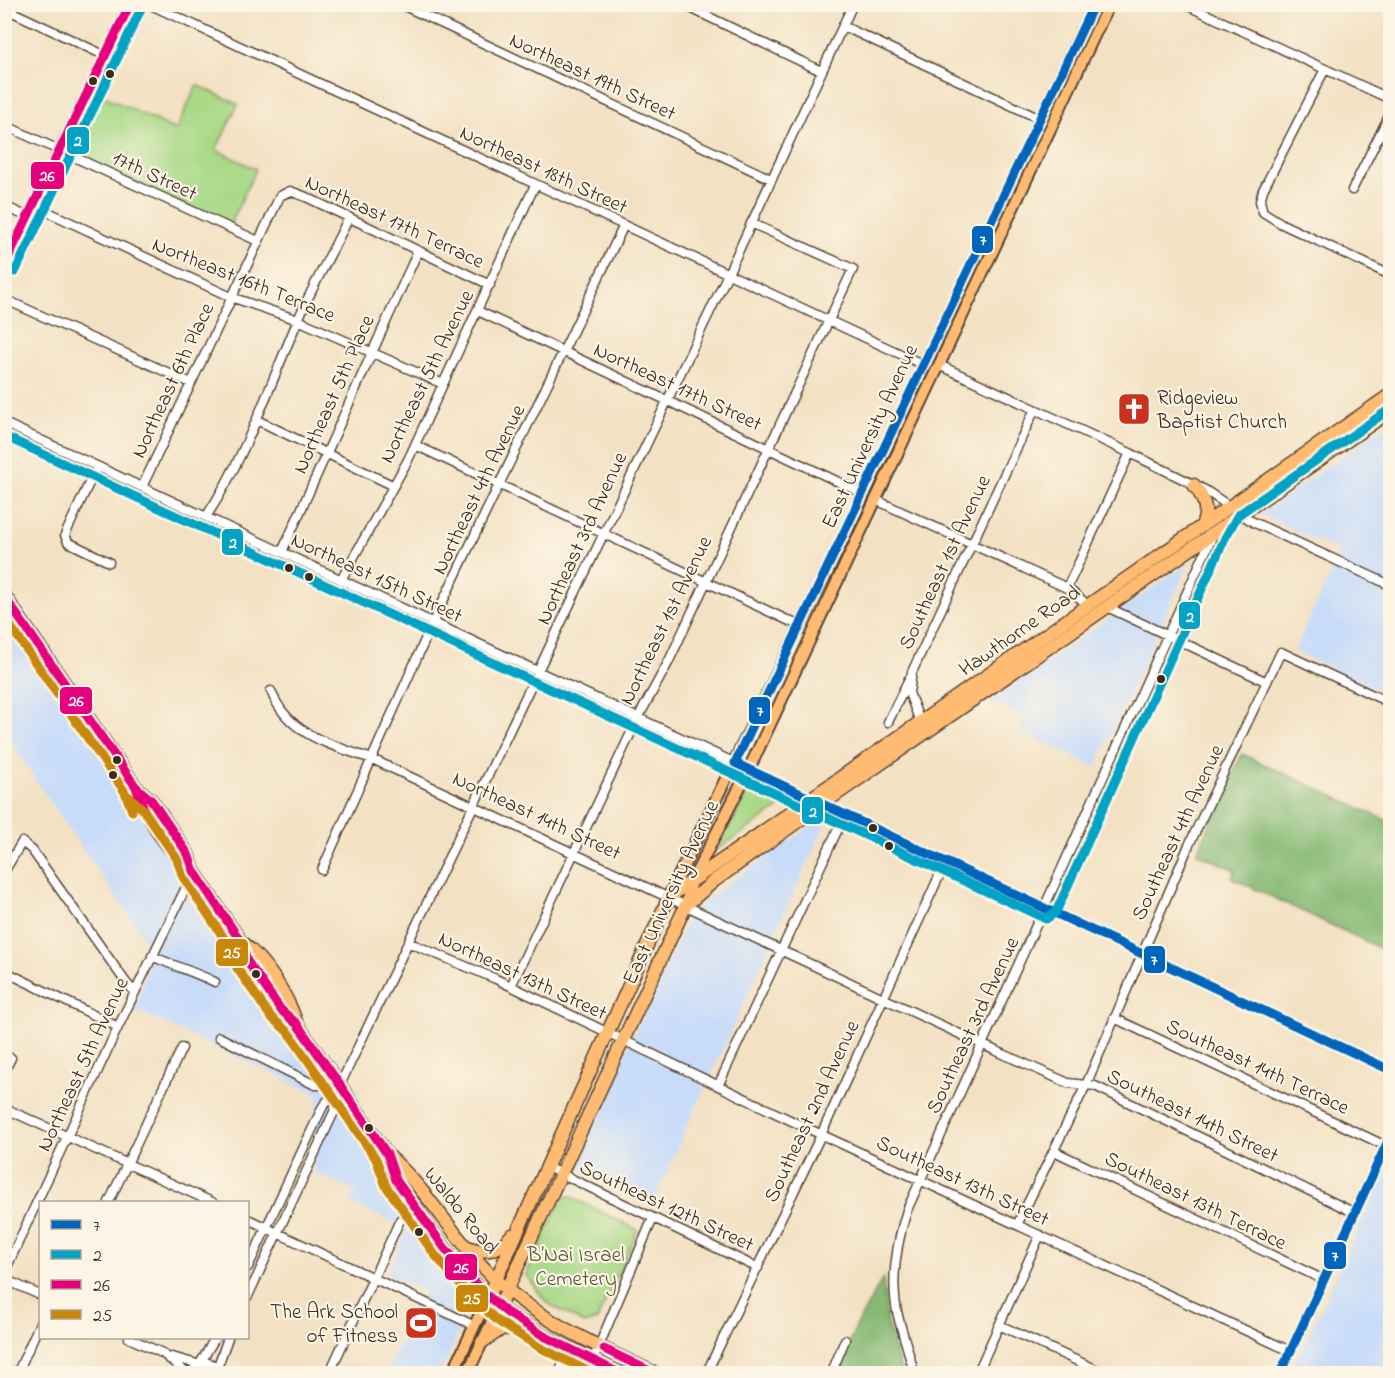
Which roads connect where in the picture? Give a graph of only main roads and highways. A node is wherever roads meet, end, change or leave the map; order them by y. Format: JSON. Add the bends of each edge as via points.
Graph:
{"nodes":[{"id":1,"x":1094,"y":4,"type":"edge"},
{"id":2,"x":1109,"y":4,"type":"edge"},
{"id":3,"x":1040,"y":119,"type":"junction"},
{"id":4,"x":1053,"y":125,"type":"junction"},
{"id":5,"x":988,"y":231,"type":"junction"},
{"id":6,"x":1000,"y":236,"type":"junction"},
{"id":7,"x":924,"y":365,"type":"junction"},
{"id":8,"x":939,"y":365,"type":"junction"},
{"id":9,"x":1390,"y":395,"type":"edge"},
{"id":10,"x":1390,"y":411,"type":"edge"},
{"id":11,"x":1194,"y":485,"type":"road end"},
{"id":12,"x":864,"y":494,"type":"junction"},
{"id":13,"x":876,"y":500,"type":"junction"},
{"id":14,"x":1234,"y":511,"type":"junction"},
{"id":15,"x":1202,"y":526,"type":"junction"},
{"id":16,"x":4,"y":595,"type":"edge"},
{"id":17,"x":800,"y":626,"type":"junction"},
{"id":18,"x":813,"y":632,"type":"junction"},
{"id":19,"x":923,"y":727,"type":"junction"},
{"id":20,"x":735,"y":763,"type":"junction"},
{"id":21,"x":749,"y":770,"type":"junction"},
{"id":22,"x":692,"y":881,"type":"junction"},
{"id":23,"x":669,"y":897,"type":"junction"},
{"id":24,"x":686,"y":905,"type":"junction"},
{"id":25,"x":387,"y":1154,"type":"junction"},
{"id":26,"x":521,"y":1224,"type":"junction"},
{"id":27,"x":465,"y":1246,"type":"junction"},
{"id":28,"x":496,"y":1280,"type":"junction"},
{"id":29,"x":507,"y":1289,"type":"junction"},
{"id":30,"x":488,"y":1297,"type":"junction"},
{"id":31,"x":499,"y":1307,"type":"junction"},
{"id":32,"x":544,"y":1336,"type":"junction"},
{"id":33,"x":482,"y":1342,"type":"junction"},
{"id":34,"x":452,"y":1374,"type":"edge"},
{"id":35,"x":467,"y":1374,"type":"edge"},
{"id":36,"x":622,"y":1374,"type":"edge"},
{"id":37,"x":657,"y":1374,"type":"edge"}],
"edges":[{"from":1,"to":3,"type":"main road","name":"East University Avenue"},
{"from":2,"to":4,"type":"main road","name":"East University Avenue"},
{"from":3,"to":4,"type":"main road"},
{"from":3,"to":5,"type":"main road","name":"East University Avenue"},
{"from":4,"to":6,"type":"main road","name":"East University Avenue"},
{"from":5,"to":6,"type":"main road"},
{"from":5,"to":7,"type":"main road","name":"East University Avenue"},
{"from":6,"to":8,"type":"main road","name":"East University Avenue"},
{"from":7,"to":8,"type":"main road"},
{"from":7,"to":12,"type":"main road","name":"East University Avenue"},
{"from":8,"to":13,"type":"main road","name":"East University Avenue"},
{"from":9,"to":14,"type":"highway","name":"Hawthorne Road"},
{"from":10,"to":14,"type":"highway","name":"Hawthorne Road"},
{"from":11,"to":15,"type":"highway","via":[[1206,509]]},
{"from":12,"to":13,"type":"main road"},
{"from":12,"to":17,"type":"main road","name":"East University Avenue"},
{"from":13,"to":18,"type":"main road","name":"East University Avenue"},
{"from":14,"to":15,"type":"highway","name":"Hawthorne Road"},
{"from":14,"to":19,"type":"highway","name":"Hawthorne Road","via":[[1214,533]]},
{"from":15,"to":19,"type":"highway","name":"Hawthorne Road"},
{"from":16,"to":25,"type":"highway","name":"Waldo Road","via":[[136,787],[144,808],[179,860],[194,871],[241,942],[256,953],[291,1005],[297,1024]]},
{"from":17,"to":18,"type":"main road"},
{"from":17,"to":20,"type":"main road","name":"East University Avenue"},
{"from":18,"to":21,"type":"main road","name":"East University Avenue"},
{"from":19,"to":22,"type":"highway","name":"Hawthorne Road","via":[[810,798]]},
{"from":19,"to":24,"type":"highway","name":"Hawthorne Road"},
{"from":20,"to":21,"type":"main road"},
{"from":20,"to":23,"type":"main road","name":"East University Avenue"},
{"from":21,"to":22,"type":"main road","name":"East University Avenue"},
{"from":22,"to":23,"type":"highway","name":"Hawthorne Road"},
{"from":22,"to":24,"type":"main road","name":"East University Avenue"},
{"from":23,"to":26,"type":"highway","name":"East University Avenue"},
{"from":24,"to":29,"type":"highway","name":"East University Avenue"},
{"from":25,"to":27,"type":"highway","name":"Waldo Road","via":[[406,1171]]},
{"from":25,"to":30,"type":"highway","name":"Waldo Road","via":[[396,1180],[413,1206]]},
{"from":26,"to":27,"type":"highway","via":[[492,1251]]},
{"from":26,"to":28,"type":"highway","name":"East University Avenue"},
{"from":27,"to":28,"type":"highway","name":"Waldo Road"},
{"from":28,"to":29,"type":"highway","name":"Waldo Road"},
{"from":28,"to":30,"type":"highway","name":"East University Avenue"},
{"from":29,"to":31,"type":"highway","name":"East University Avenue"},
{"from":29,"to":37,"type":"highway","name":"Waldo Road","via":[[556,1323]]},
{"from":30,"to":31,"type":"highway","name":"Waldo Road"},
{"from":30,"to":34,"type":"main road","name":"East University Avenue"},
{"from":31,"to":32,"type":"highway","name":"Waldo Road"},
{"from":31,"to":33,"type":"main road","name":"East University Avenue"},
{"from":32,"to":33,"type":"highway","via":[[508,1327]]},
{"from":32,"to":36,"type":"highway"},
{"from":33,"to":35,"type":"main road","name":"East University Avenue"}]}
